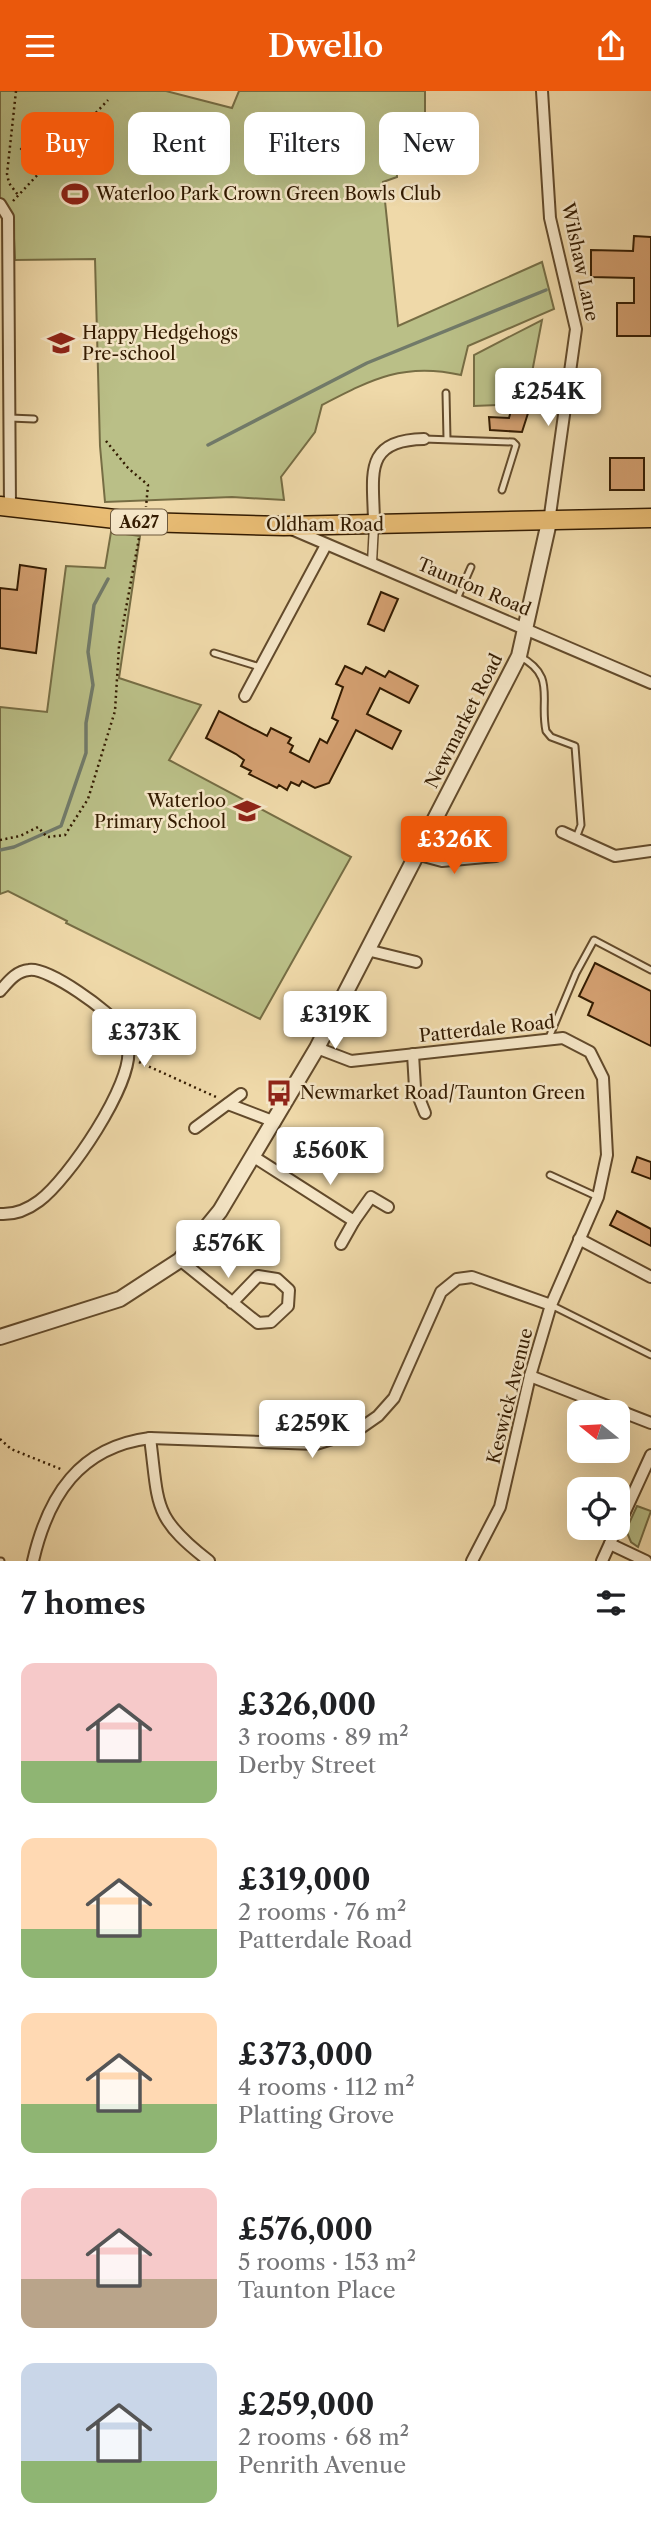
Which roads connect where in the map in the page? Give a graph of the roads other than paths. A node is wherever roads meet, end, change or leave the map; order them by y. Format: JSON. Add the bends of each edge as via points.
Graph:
{"nodes":[{"id":1,"x":541,"y":91,"type":"edge"},
{"id":2,"x":3,"y":206,"type":"edge"},
{"id":3,"x":446,"y":393,"type":"dead end"},
{"id":4,"x":5,"y":418,"type":"edge"},
{"id":5,"x":34,"y":419,"type":"dead end"},
{"id":6,"x":424,"y":439,"type":"joint"},
{"id":7,"x":447,"y":439,"type":"junction"},
{"id":8,"x":502,"y":490,"type":"dead end"},
{"id":9,"x":5,"y":506,"type":"edge"},
{"id":10,"x":651,"y":518,"type":"edge"},
{"id":11,"x":549,"y":522,"type":"junction"},
{"id":12,"x":284,"y":526,"type":"junction"},
{"id":13,"x":374,"y":526,"type":"junction"},
{"id":14,"x":326,"y":545,"type":"junction"},
{"id":15,"x":372,"y":563,"type":"junction"},
{"id":16,"x":471,"y":567,"type":"dead end"},
{"id":17,"x":457,"y":599,"type":"junction"},
{"id":18,"x":525,"y":628,"type":"junction"},
{"id":19,"x":214,"y":653,"type":"dead end"},
{"id":20,"x":519,"y":656,"type":"junction"},
{"id":21,"x":260,"y":667,"type":"junction"},
{"id":22,"x":651,"y":683,"type":"edge"},
{"id":23,"x":245,"y":696,"type":"dead end"},
{"id":24,"x":562,"y":832,"type":"dead end"},
{"id":25,"x":576,"y":838,"type":"junction"},
{"id":26,"x":651,"y":851,"type":"edge"},
{"id":27,"x":416,"y":854,"type":"junction"},
{"id":28,"x":496,"y":856,"type":"dead end"},
{"id":29,"x":367,"y":950,"type":"junction"},
{"id":30,"x":416,"y":962,"type":"dead end"},
{"id":31,"x":651,"y":970,"type":"edge"},
{"id":32,"x":0,"y":991,"type":"edge"},
{"id":33,"x":548,"y":1039,"type":"junction"},
{"id":34,"x":317,"y":1048,"type":"junction"},
{"id":35,"x":413,"y":1054,"type":"junction"},
{"id":36,"x":241,"y":1094,"type":"dead end"},
{"id":37,"x":228,"y":1104,"type":"junction"},
{"id":38,"x":425,"y":1113,"type":"dead end"},
{"id":39,"x":275,"y":1122,"type":"junction"},
{"id":40,"x":195,"y":1128,"type":"dead end"},
{"id":41,"x":254,"y":1157,"type":"junction"},
{"id":42,"x":550,"y":1175,"type":"dead end"},
{"id":43,"x":598,"y":1197,"type":"junction"},
{"id":44,"x":388,"y":1207,"type":"dead end"},
{"id":45,"x":0,"y":1215,"type":"edge"},
{"id":46,"x":354,"y":1221,"type":"junction"},
{"id":47,"x":579,"y":1239,"type":"junction"},
{"id":48,"x":341,"y":1244,"type":"dead end"},
{"id":49,"x":180,"y":1260,"type":"junction"},
{"id":50,"x":651,"y":1277,"type":"edge"},
{"id":51,"x":232,"y":1303,"type":"junction"},
{"id":52,"x":551,"y":1305,"type":"junction"},
{"id":53,"x":0,"y":1337,"type":"edge"},
{"id":54,"x":651,"y":1355,"type":"edge"},
{"id":55,"x":530,"y":1376,"type":"junction"},
{"id":56,"x":651,"y":1423,"type":"edge"},
{"id":57,"x":149,"y":1438,"type":"junction"},
{"id":58,"x":651,"y":1455,"type":"edge"},
{"id":59,"x":630,"y":1499,"type":"edge"},
{"id":60,"x":612,"y":1540,"type":"edge"},
{"id":61,"x":610,"y":1544,"type":"junction"},
{"id":62,"x":33,"y":1561,"type":"edge"},
{"id":63,"x":209,"y":1561,"type":"edge"},
{"id":64,"x":472,"y":1561,"type":"edge"},
{"id":65,"x":603,"y":1561,"type":"edge"},
{"id":66,"x":646,"y":1561,"type":"edge"}],
"edges":[{"from":1,"to":11,"type":"street","name":"Wilshaw Lane","via":[[550,218],[577,339]]},
{"from":2,"to":4,"type":"street","via":[[8,217]]},
{"from":3,"to":7,"type":"lane"},
{"from":4,"to":5,"type":"lane"},
{"from":4,"to":9,"type":"street"},
{"from":6,"to":7,"type":"lane"},
{"from":6,"to":13,"type":"street","via":[[399,439],[382,449],[374,470]]},
{"from":7,"to":8,"type":"lane","via":[[515,443]]},
{"from":9,"to":12,"type":"highway","name":"Oldham Road","number":"A627","via":[[142,522]]},
{"from":10,"to":11,"type":"highway","name":"Oldham Road","number":"A627"},
{"from":11,"to":13,"type":"highway","name":"Oldham Road","number":"A627"},
{"from":11,"to":18,"type":"street","name":"Newmarket Road"},
{"from":12,"to":13,"type":"highway","name":"Oldham Road","number":"A627"},
{"from":12,"to":14,"type":"street","name":"Taunton Road"},
{"from":13,"to":15,"type":"street"},
{"from":14,"to":15,"type":"street","name":"Taunton Road"},
{"from":14,"to":21,"type":"street"},
{"from":15,"to":17,"type":"street","name":"Taunton Road"},
{"from":16,"to":17,"type":"lane"},
{"from":17,"to":18,"type":"street","name":"Taunton Road"},
{"from":18,"to":20,"type":"street","name":"Newmarket Road"},
{"from":18,"to":22,"type":"street","name":"Taunton Road"},
{"from":19,"to":21,"type":"lane"},
{"from":20,"to":25,"type":"lane","via":[[531,662],[544,681],[546,731],[575,745],[581,825]]},
{"from":20,"to":27,"type":"street","name":"Newmarket Road"},
{"from":21,"to":23,"type":"street"},
{"from":24,"to":25,"type":"street"},
{"from":25,"to":26,"type":"street","via":[[615,856]]},
{"from":27,"to":28,"type":"street","via":[[442,861]]},
{"from":27,"to":29,"type":"street","name":"Newmarket Road"},
{"from":29,"to":30,"type":"street"},
{"from":29,"to":34,"type":"street","name":"Newmarket Road"},
{"from":31,"to":33,"type":"lane","via":[[594,940]]},
{"from":32,"to":45,"type":"street","via":[[16,974],[30,969],[47,972],[113,1018],[123,1030],[129,1061],[126,1079],[79,1157],[42,1199],[12,1215]]},
{"from":33,"to":35,"type":"street","name":"Patterdale Road"},
{"from":33,"to":43,"type":"street","name":"Patterdale Road","via":[[564,1038],[590,1052],[603,1078],[607,1155]]},
{"from":34,"to":35,"type":"street","name":"Patterdale Road","via":[[351,1061]]},
{"from":34,"to":39,"type":"street","name":"Newmarket Road"},
{"from":35,"to":38,"type":"street","via":[[415,1087]]},
{"from":36,"to":37,"type":"street"},
{"from":37,"to":39,"type":"street"},
{"from":37,"to":40,"type":"street"},
{"from":39,"to":41,"type":"street","name":"Newmarket Road"},
{"from":41,"to":46,"type":"street"},
{"from":41,"to":49,"type":"street","name":"Newmarket Road","via":[[220,1211]]},
{"from":42,"to":43,"type":"lane"},
{"from":43,"to":47,"type":"street","name":"Patterdale Road"},
{"from":44,"to":46,"type":"street","via":[[371,1197]]},
{"from":46,"to":48,"type":"street"},
{"from":47,"to":50,"type":"street"},
{"from":47,"to":52,"type":"street","name":"Keswick Avenue"},
{"from":49,"to":51,"type":"street"},
{"from":49,"to":53,"type":"street","name":"Newmarket Road","via":[[120,1299]]},
{"from":51,"to":51,"type":"street","via":[[258,1276],[277,1279],[289,1290],[288,1306],[271,1322],[258,1323]]},
{"from":52,"to":54,"type":"lane"},
{"from":52,"to":55,"type":"street","name":"Keswick Avenue"},
{"from":52,"to":57,"type":"street","via":[[472,1277],[449,1283],[394,1398],[355,1431],[316,1444]]},
{"from":55,"to":56,"type":"street"},
{"from":55,"to":64,"type":"street","name":"Keswick Avenue","via":[[500,1507]]},
{"from":57,"to":62,"type":"street","via":[[103,1452],[72,1474],[47,1512]]},
{"from":57,"to":63,"type":"street","via":[[160,1509],[177,1537]]},
{"from":58,"to":59,"type":"street"},
{"from":60,"to":61,"type":"street"},
{"from":61,"to":65,"type":"street"},
{"from":61,"to":66,"type":"street"}]}
